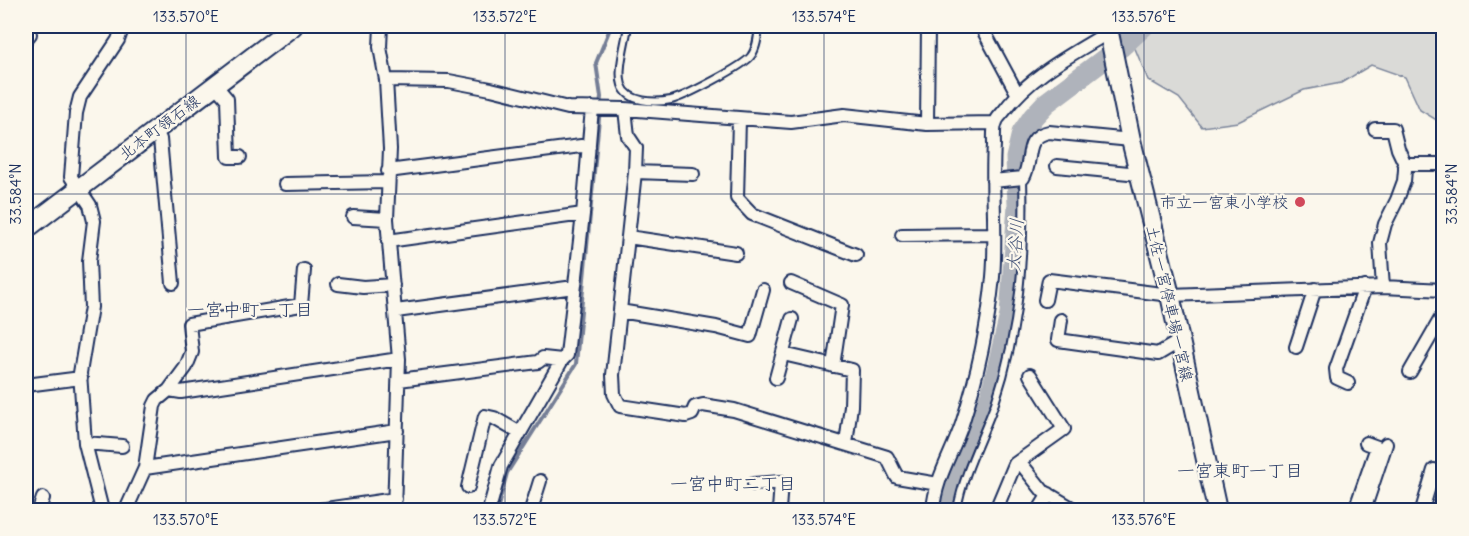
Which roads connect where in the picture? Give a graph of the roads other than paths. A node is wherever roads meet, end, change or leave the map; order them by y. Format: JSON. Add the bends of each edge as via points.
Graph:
{"nodes":[{"id":1,"x":123,"y":26,"type":"edge"},
{"id":2,"x":291,"y":26,"type":"edge"},
{"id":3,"x":381,"y":26,"type":"edge"},
{"id":4,"x":628,"y":26,"type":"edge"},
{"id":5,"x":759,"y":26,"type":"edge"},
{"id":6,"x":928,"y":26,"type":"edge"},
{"id":7,"x":981,"y":26,"type":"edge"},
{"id":8,"x":1109,"y":30,"type":"edge"},
{"id":9,"x":386,"y":80,"type":"junction"},
{"id":10,"x":215,"y":85,"type":"junction"},
{"id":11,"x":1017,"y":93,"type":"junction"},
{"id":12,"x":597,"y":108,"type":"junction"},
{"id":13,"x":625,"y":109,"type":"junction"},
{"id":14,"x":739,"y":119,"type":"junction"},
{"id":15,"x":995,"y":123,"type":"junction"},
{"id":16,"x":927,"y":124,"type":"junction"},
{"id":17,"x":1375,"y":129,"type":"dead end"},
{"id":18,"x":154,"y":131,"type":"junction"},
{"id":19,"x":1131,"y":140,"type":"junction"},
{"id":20,"x":589,"y":147,"type":"junction"},
{"id":21,"x":240,"y":157,"type":"dead end"},
{"id":22,"x":1405,"y":164,"type":"junction"},
{"id":23,"x":1443,"y":164,"type":"edge"},
{"id":24,"x":1057,"y":166,"type":"dead end"},
{"id":25,"x":635,"y":172,"type":"junction"},
{"id":26,"x":693,"y":174,"type":"dead end"},
{"id":27,"x":1139,"y":174,"type":"junction"},
{"id":28,"x":388,"y":177,"type":"junction"},
{"id":29,"x":1023,"y":178,"type":"junction"},
{"id":30,"x":993,"y":181,"type":"junction"},
{"id":31,"x":285,"y":184,"type":"dead end"},
{"id":32,"x":78,"y":188,"type":"junction"},
{"id":33,"x":583,"y":214,"type":"junction"},
{"id":34,"x":353,"y":217,"type":"dead end"},
{"id":35,"x":387,"y":219,"type":"junction"},
{"id":36,"x":26,"y":229,"type":"edge"},
{"id":37,"x":994,"y":234,"type":"junction"},
{"id":38,"x":902,"y":235,"type":"dead end"},
{"id":39,"x":628,"y":237,"type":"junction"},
{"id":40,"x":388,"y":241,"type":"junction"},
{"id":41,"x":736,"y":253,"type":"dead end"},
{"id":42,"x":856,"y":255,"type":"dead end"},
{"id":43,"x":304,"y":270,"type":"dead end"},
{"id":44,"x":173,"y":283,"type":"dead end"},
{"id":45,"x":791,"y":283,"type":"dead end"},
{"id":46,"x":338,"y":284,"type":"dead end"},
{"id":47,"x":393,"y":285,"type":"junction"},
{"id":48,"x":574,"y":287,"type":"junction"},
{"id":49,"x":1365,"y":287,"type":"junction"},
{"id":50,"x":1383,"y":287,"type":"junction"},
{"id":51,"x":1315,"y":289,"type":"junction"},
{"id":52,"x":763,"y":290,"type":"dead end"},
{"id":53,"x":1443,"y":290,"type":"edge"},
{"id":54,"x":1170,"y":296,"type":"junction"},
{"id":55,"x":1045,"y":300,"type":"dead end"},
{"id":56,"x":396,"y":310,"type":"junction"},
{"id":57,"x":620,"y":311,"type":"junction"},
{"id":58,"x":1443,"y":313,"type":"edge"},
{"id":59,"x":792,"y":319,"type":"dead end"},
{"id":60,"x":1060,"y":320,"type":"dead end"},
{"id":61,"x":1180,"y":341,"type":"junction"},
{"id":62,"x":1296,"y":347,"type":"dead end"},
{"id":63,"x":783,"y":354,"type":"junction"},
{"id":64,"x":399,"y":359,"type":"junction"},
{"id":65,"x":562,"y":360,"type":"junction"},
{"id":66,"x":833,"y":366,"type":"junction"},
{"id":67,"x":1410,"y":372,"type":"dead end"},
{"id":68,"x":1030,"y":375,"type":"dead end"},
{"id":69,"x":81,"y":378,"type":"junction"},
{"id":70,"x":776,"y":378,"type":"dead end"},
{"id":71,"x":399,"y":380,"type":"junction"},
{"id":72,"x":1348,"y":383,"type":"dead end"},
{"id":73,"x":26,"y":385,"type":"edge"},
{"id":74,"x":169,"y":390,"type":"junction"},
{"id":75,"x":397,"y":430,"type":"junction"},
{"id":76,"x":520,"y":433,"type":"junction"},
{"id":77,"x":85,"y":443,"type":"junction"},
{"id":78,"x":1366,"y":443,"type":"dead end"},
{"id":79,"x":846,"y":444,"type":"junction"},
{"id":80,"x":1386,"y":444,"type":"dead end"},
{"id":81,"x":122,"y":446,"type":"dead end"},
{"id":82,"x":1019,"y":461,"type":"junction"},
{"id":83,"x":145,"y":468,"type":"junction"},
{"id":84,"x":1443,"y":473,"type":"edge"},
{"id":85,"x":540,"y":481,"type":"dead end"},
{"id":86,"x":754,"y":484,"type":"dead end"},
{"id":87,"x":938,"y":484,"type":"junction"},
{"id":88,"x":468,"y":487,"type":"dead end"},
{"id":89,"x":1048,"y":494,"type":"junction"},
{"id":90,"x":43,"y":498,"type":"dead end"},
{"id":91,"x":395,"y":505,"type":"edge"},
{"id":92,"x":998,"y":507,"type":"dead end"},
{"id":93,"x":39,"y":510,"type":"edge"},
{"id":94,"x":102,"y":510,"type":"edge"},
{"id":95,"x":126,"y":510,"type":"edge"},
{"id":96,"x":320,"y":510,"type":"edge"},
{"id":97,"x":489,"y":510,"type":"edge"},
{"id":98,"x":531,"y":510,"type":"edge"},
{"id":99,"x":779,"y":510,"type":"edge"},
{"id":100,"x":933,"y":510,"type":"edge"},
{"id":101,"x":957,"y":510,"type":"edge"},
{"id":102,"x":1039,"y":510,"type":"edge"},
{"id":103,"x":1075,"y":510,"type":"edge"},
{"id":104,"x":1217,"y":510,"type":"edge"},
{"id":105,"x":1355,"y":510,"type":"edge"},
{"id":106,"x":1364,"y":510,"type":"edge"},
{"id":107,"x":1422,"y":510,"type":"edge"}],
"edges":[{"from":1,"to":32,"type":"street","via":[[118,40],[83,90],[77,107],[71,177]]},
{"from":2,"to":10,"type":"main road","name":"北本町領石線"},
{"from":3,"to":9,"type":"street"},
{"from":4,"to":5,"type":"lane","via":[[622,83],[625,91],[653,102],[673,100],[741,66],[755,50]]},
{"from":6,"to":16,"type":"street"},
{"from":7,"to":11,"type":"street"},
{"from":8,"to":11,"type":"street"},
{"from":8,"to":19,"type":"main road","name":"土佐一宮停車場一宮線"},
{"from":9,"to":12,"type":"street","via":[[449,81],[568,108]]},
{"from":9,"to":28,"type":"street"},
{"from":10,"to":18,"type":"main road","name":"北本町領石線"},
{"from":10,"to":21,"type":"street","via":[[227,99],[229,157]]},
{"from":11,"to":15,"type":"street"},
{"from":12,"to":13,"type":"street"},
{"from":12,"to":20,"type":"street"},
{"from":13,"to":14,"type":"street"},
{"from":13,"to":25,"type":"street","via":[[628,136],[636,148]]},
{"from":14,"to":16,"type":"street","via":[[791,122],[844,115]]},
{"from":14,"to":42,"type":"street","via":[[737,198],[752,214]]},
{"from":15,"to":16,"type":"street"},
{"from":15,"to":30,"type":"street"},
{"from":17,"to":22,"type":"street","via":[[1392,129]]},
{"from":18,"to":32,"type":"main road","name":"北本町領石線"},
{"from":18,"to":44,"type":"street","via":[[160,139]]},
{"from":19,"to":27,"type":"main road","name":"土佐一宮停車場一宮線"},
{"from":19,"to":29,"type":"street","via":[[1040,134],[1030,147]]},
{"from":20,"to":28,"type":"street"},
{"from":20,"to":33,"type":"street"},
{"from":22,"to":23,"type":"street"},
{"from":22,"to":50,"type":"street","via":[[1404,181],[1380,243]]},
{"from":24,"to":27,"type":"street"},
{"from":25,"to":26,"type":"street"},
{"from":25,"to":39,"type":"street"},
{"from":27,"to":54,"type":"main road","name":"土佐一宮停車場一宮線"},
{"from":28,"to":31,"type":"street"},
{"from":28,"to":35,"type":"street"},
{"from":29,"to":30,"type":"street"},
{"from":29,"to":101,"type":"lane","via":[[1024,254],[1013,338]]},
{"from":30,"to":37,"type":"street"},
{"from":32,"to":36,"type":"main road","name":"北本町領石線"},
{"from":32,"to":69,"type":"street","via":[[90,205],[94,221],[89,261],[91,307]]},
{"from":33,"to":40,"type":"street"},
{"from":33,"to":48,"type":"street"},
{"from":34,"to":35,"type":"street"},
{"from":35,"to":40,"type":"street"},
{"from":37,"to":38,"type":"street"},
{"from":37,"to":87,"type":"street","via":[[993,277],[974,386]]},
{"from":39,"to":41,"type":"street"},
{"from":39,"to":57,"type":"street"},
{"from":40,"to":47,"type":"street"},
{"from":43,"to":74,"type":"street","via":[[301,305],[189,324],[192,352]]},
{"from":45,"to":66,"type":"street","via":[[842,305]]},
{"from":46,"to":47,"type":"street"},
{"from":47,"to":56,"type":"street"},
{"from":48,"to":56,"type":"street"},
{"from":48,"to":65,"type":"street","via":[[567,355]]},
{"from":49,"to":50,"type":"street"},
{"from":49,"to":51,"type":"street"},
{"from":49,"to":72,"type":"street","via":[[1336,369],[1337,378]]},
{"from":50,"to":53,"type":"street"},
{"from":51,"to":54,"type":"street"},
{"from":51,"to":62,"type":"street"},
{"from":52,"to":57,"type":"street","via":[[750,336]]},
{"from":54,"to":55,"type":"street","via":[[1049,280]]},
{"from":54,"to":61,"type":"main road","name":"土佐一宮停車場一宮線"},
{"from":56,"to":64,"type":"street"},
{"from":57,"to":79,"type":"street","via":[[613,375],[614,394],[620,406],[686,416],[703,405],[734,410]]},
{"from":58,"to":67,"type":"street"},
{"from":59,"to":63,"type":"street"},
{"from":60,"to":61,"type":"street","via":[[1058,340],[1158,354]]},
{"from":61,"to":104,"type":"main road","name":"土佐一宮停車場一宮線"},
{"from":63,"to":66,"type":"street"},
{"from":63,"to":70,"type":"street"},
{"from":64,"to":71,"type":"street"},
{"from":64,"to":74,"type":"street","via":[[181,392]]},
{"from":65,"to":71,"type":"street","via":[[543,358],[494,369]]},
{"from":65,"to":76,"type":"street"},
{"from":66,"to":79,"type":"street","via":[[852,370]]},
{"from":68,"to":82,"type":"street","via":[[1064,429]]},
{"from":69,"to":73,"type":"street"},
{"from":69,"to":77,"type":"street"},
{"from":71,"to":75,"type":"street"},
{"from":74,"to":83,"type":"street","via":[[154,406]]},
{"from":75,"to":83,"type":"street"},
{"from":75,"to":91,"type":"street"},
{"from":76,"to":88,"type":"street","via":[[485,416]]},
{"from":76,"to":97,"type":"street","via":[[501,466]]},
{"from":77,"to":81,"type":"street"},
{"from":77,"to":94,"type":"street"},
{"from":78,"to":105,"type":"street","via":[[1377,447]]},
{"from":79,"to":87,"type":"street","via":[[887,457],[897,477]]},
{"from":80,"to":106,"type":"street"},
{"from":82,"to":89,"type":"street"},
{"from":82,"to":92,"type":"street"},
{"from":83,"to":95,"type":"street"},
{"from":84,"to":107,"type":"street","via":[[1434,470]]},
{"from":85,"to":98,"type":"street"},
{"from":86,"to":99,"type":"street","via":[[781,482]]},
{"from":87,"to":100,"type":"street"},
{"from":89,"to":102,"type":"street"},
{"from":89,"to":103,"type":"street"},
{"from":90,"to":93,"type":"street"},
{"from":91,"to":96,"type":"street"}]}
